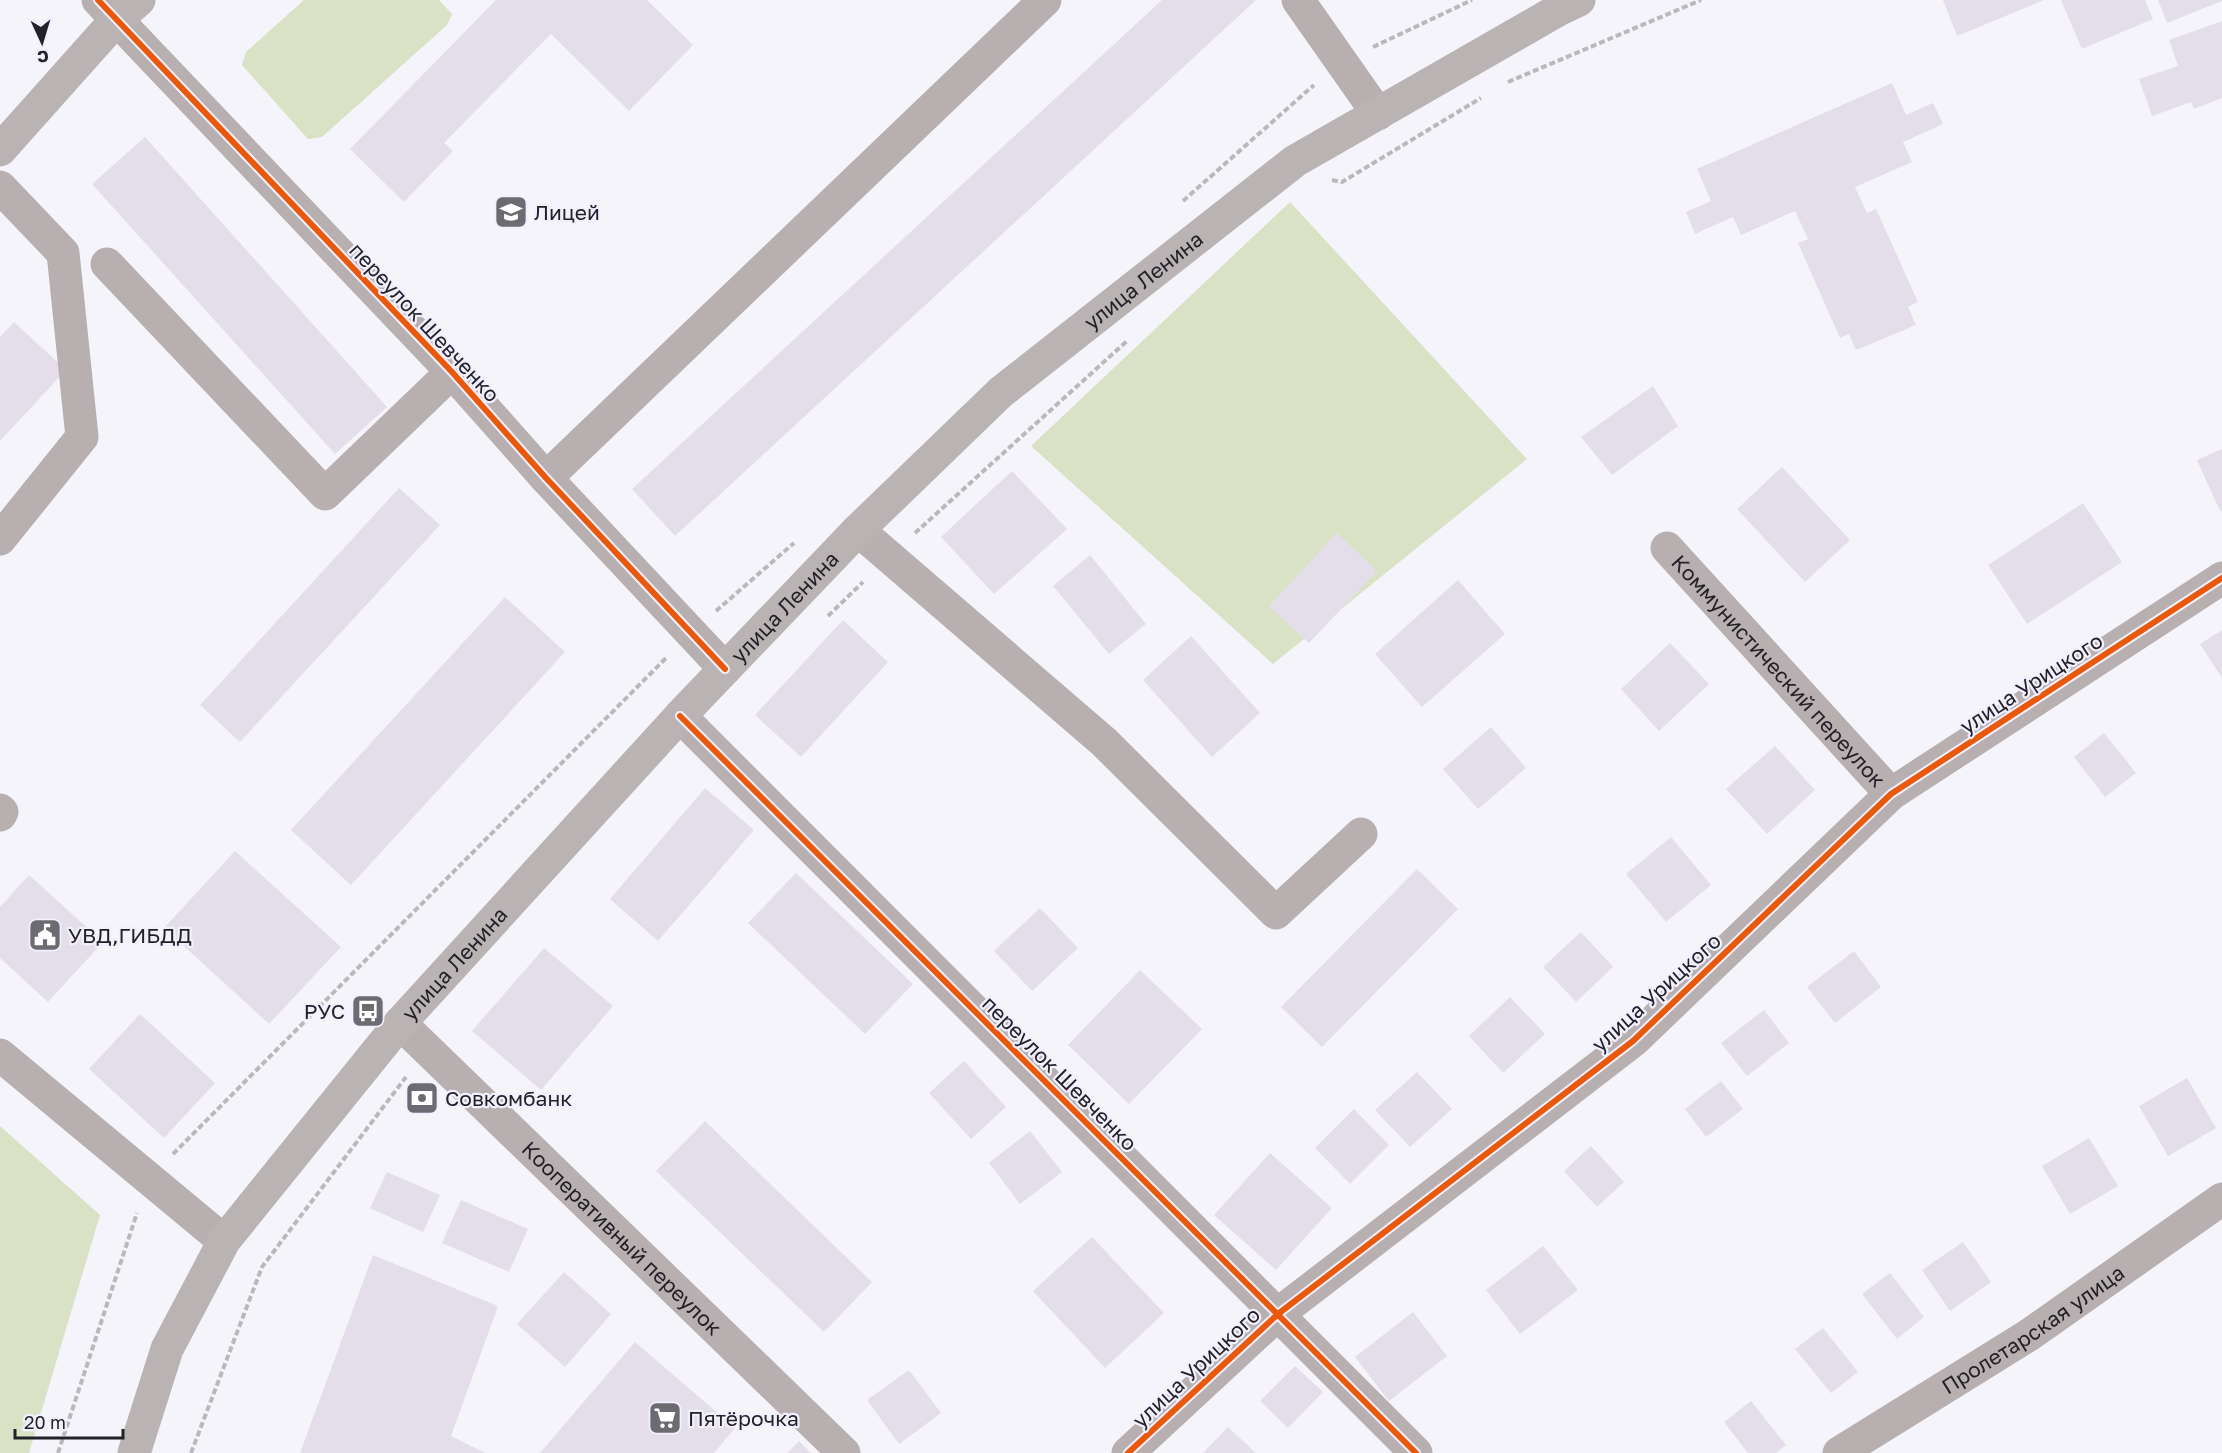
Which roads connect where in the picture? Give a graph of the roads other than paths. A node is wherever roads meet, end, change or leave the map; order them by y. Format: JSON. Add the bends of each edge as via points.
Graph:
{"nodes":[{"id":1,"x":1045,"y":0,"type":"edge"},
{"id":2,"x":1298,"y":0,"type":"edge"},
{"id":3,"x":1565,"y":3,"type":"edge"},
{"id":4,"x":117,"y":7,"type":"edge"},
{"id":5,"x":1378,"y":114,"type":"junction"},
{"id":6,"x":0,"y":150,"type":"edge"},
{"id":7,"x":0,"y":187,"type":"edge"},
{"id":8,"x":107,"y":264,"type":"dead end"},
{"id":9,"x":452,"y":372,"type":"junction"},
{"id":10,"x":546,"y":478,"type":"junction"},
{"id":11,"x":858,"y":530,"type":"junction"},
{"id":12,"x":0,"y":539,"type":"edge"},
{"id":13,"x":1667,"y":548,"type":"dead end"},
{"id":14,"x":2222,"y":578,"type":"edge"},
{"id":15,"x":725,"y":669,"type":"junction"},
{"id":16,"x":680,"y":716,"type":"junction"},
{"id":17,"x":1891,"y":794,"type":"junction"},
{"id":18,"x":0,"y":810,"type":"edge"},
{"id":19,"x":0,"y":815,"type":"edge"},
{"id":20,"x":1361,"y":834,"type":"dead end"},
{"id":21,"x":400,"y":1023,"type":"junction"},
{"id":22,"x":0,"y":1055,"type":"edge"},
{"id":23,"x":2222,"y":1199,"type":"edge"},
{"id":24,"x":224,"y":1241,"type":"junction"},
{"id":25,"x":1278,"y":1314,"type":"junction"},
{"id":26,"x":134,"y":1453,"type":"edge"},
{"id":27,"x":844,"y":1453,"type":"edge"},
{"id":28,"x":1128,"y":1453,"type":"edge"},
{"id":29,"x":1416,"y":1453,"type":"edge"},
{"id":30,"x":1839,"y":1453,"type":"edge"}],
"edges":[{"from":1,"to":10,"type":"street"},
{"from":2,"to":5,"type":"street"},
{"from":3,"to":5,"type":"main road","name":"улица Ленина"},
{"from":4,"to":6,"type":"main road"},
{"from":4,"to":9,"type":"street","name":"переулок Шевченко"},
{"from":5,"to":11,"type":"main road","name":"улица Ленина","via":[[1295,161],[1001,392]]},
{"from":7,"to":12,"type":"street","via":[[63,253],[82,437]]},
{"from":8,"to":9,"type":"street","via":[[325,494]]},
{"from":9,"to":10,"type":"street","name":"переулок Шевченко"},
{"from":10,"to":15,"type":"street","name":"переулок Шевченко"},
{"from":11,"to":15,"type":"main road","name":"улица Ленина"},
{"from":11,"to":20,"type":"street","via":[[1104,742],[1276,914]]},
{"from":13,"to":17,"type":"street","name":"Коммунистический переулок"},
{"from":14,"to":17,"type":"street","name":"улица Урицкого"},
{"from":15,"to":16,"type":"main road","name":"улица Ленина"},
{"from":16,"to":21,"type":"main road","name":"улица Ленина"},
{"from":16,"to":25,"type":"street","name":"переулок Шевченко"},
{"from":17,"to":25,"type":"street","name":"улица Урицкого","via":[[1633,1041]]},
{"from":18,"to":19,"type":"street"},
{"from":21,"to":24,"type":"main road","name":"улица Ленина"},
{"from":21,"to":27,"type":"street","name":"Кооперативный переулок"},
{"from":22,"to":24,"type":"street"},
{"from":23,"to":30,"type":"street","name":"Пролетарская улица","via":[[2029,1335]]},
{"from":24,"to":26,"type":"main road","name":"улица Ленина","via":[[167,1349]]},
{"from":25,"to":28,"type":"street","name":"улица Урицкого"},
{"from":25,"to":29,"type":"street","name":"переулок Шевченко"}]}
